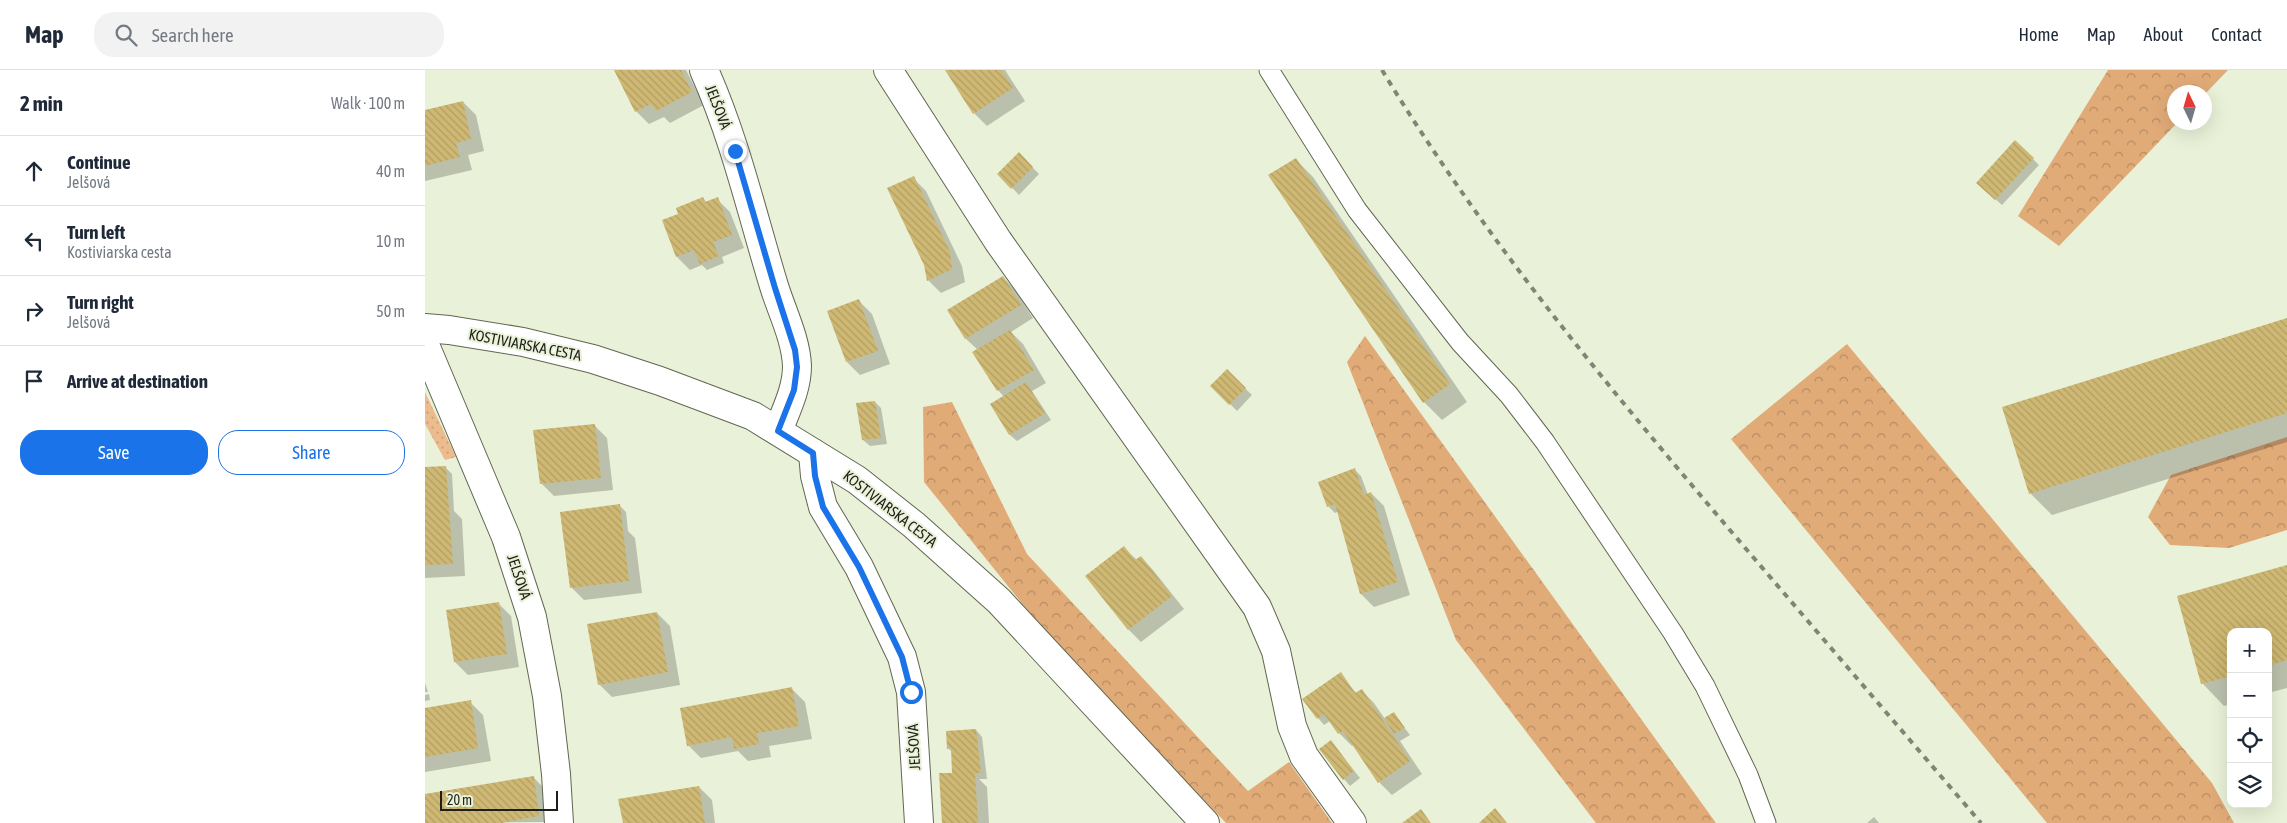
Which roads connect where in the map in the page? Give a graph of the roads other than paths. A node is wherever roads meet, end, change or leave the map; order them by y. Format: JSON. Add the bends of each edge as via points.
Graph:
{"nodes":[{"id":1,"x":703,"y":70,"type":"edge"},
{"id":2,"x":888,"y":70,"type":"edge"},
{"id":3,"x":1269,"y":70,"type":"edge"},
{"id":4,"x":425,"y":328,"type":"edge"},
{"id":5,"x":425,"y":345,"type":"edge"},
{"id":6,"x":778,"y":431,"type":"junction"},
{"id":7,"x":813,"y":453,"type":"junction"},
{"id":8,"x":559,"y":823,"type":"edge"},
{"id":9,"x":919,"y":823,"type":"edge"},
{"id":10,"x":1205,"y":823,"type":"edge"},
{"id":11,"x":1352,"y":823,"type":"edge"},
{"id":12,"x":1766,"y":823,"type":"edge"}],
"edges":[{"from":1,"to":6,"type":"street","name":"JELŠOVÁ","via":[[735,151],[795,350],[794,390]]},
{"from":2,"to":11,"type":"street","via":[[997,241],[1257,606],[1277,651],[1292,726],[1304,756]]},
{"from":3,"to":12,"type":"lane","via":[[1357,210],[1460,342],[1509,395],[1545,442],[1673,633],[1705,686],[1748,775]]},
{"from":4,"to":6,"type":"street","name":"KOSTIVIARSKA CESTA","via":[[523,342],[593,359],[744,412]]},
{"from":5,"to":8,"type":"street","name":"JELŠOVÁ","via":[[506,537],[532,617],[547,696]]},
{"from":6,"to":7,"type":"street","name":"KOSTIVIARSKA CESTA"},
{"from":7,"to":9,"type":"street","name":"JELŠOVÁ","via":[[823,507],[859,567],[902,657],[911,692]]},
{"from":7,"to":10,"type":"street","name":"KOSTIVIARSKA CESTA","via":[[857,480],[914,525],[999,602]]}]}
